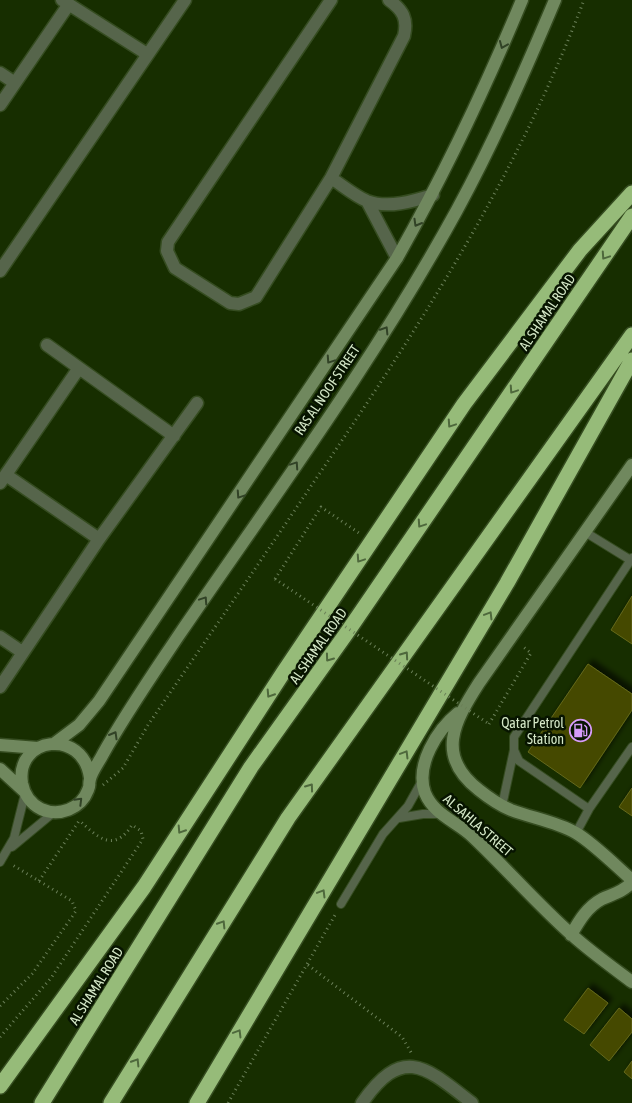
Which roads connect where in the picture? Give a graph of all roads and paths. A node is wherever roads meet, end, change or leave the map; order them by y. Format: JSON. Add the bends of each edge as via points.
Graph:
{"nodes":[{"id":1,"x":185,"y":0,"type":"edge"},
{"id":2,"x":331,"y":0,"type":"edge"},
{"id":3,"x":389,"y":0,"type":"edge"},
{"id":4,"x":522,"y":0,"type":"edge"},
{"id":5,"x":555,"y":0,"type":"edge"},
{"id":6,"x":66,"y":2,"type":"edge"},
{"id":7,"x":147,"y":54,"type":"junction"},
{"id":8,"x":0,"y":73,"type":"edge"},
{"id":9,"x":15,"y":83,"type":"junction"},
{"id":10,"x":0,"y":105,"type":"edge"},
{"id":11,"x":331,"y":178,"type":"junction"},
{"id":12,"x":632,"y":193,"type":"edge"},
{"id":13,"x":433,"y":195,"type":"junction"},
{"id":14,"x":367,"y":201,"type":"junction"},
{"id":15,"x":632,"y":216,"type":"edge"},
{"id":16,"x":397,"y":258,"type":"junction"},
{"id":17,"x":1,"y":267,"type":"edge"},
{"id":18,"x":632,"y":335,"type":"edge"},
{"id":19,"x":47,"y":345,"type":"dead end"},
{"id":20,"x":632,"y":360,"type":"edge"},
{"id":21,"x":79,"y":368,"type":"junction"},
{"id":22,"x":197,"y":403,"type":"dead end"},
{"id":23,"x":174,"y":436,"type":"junction"},
{"id":24,"x":632,"y":465,"type":"edge"},
{"id":25,"x":3,"y":479,"type":"edge"},
{"id":26,"x":585,"y":532,"type":"junction"},
{"id":27,"x":99,"y":539,"type":"junction"},
{"id":28,"x":371,"y":542,"type":"junction"},
{"id":29,"x":632,"y":560,"type":"edge"},
{"id":30,"x":0,"y":637,"type":"edge"},
{"id":31,"x":22,"y":652,"type":"junction"},
{"id":32,"x":531,"y":653,"type":"dead end"},
{"id":33,"x":0,"y":687,"type":"edge"},
{"id":34,"x":462,"y":710,"type":"junction"},
{"id":35,"x":55,"y":743,"type":"junction"},
{"id":36,"x":0,"y":745,"type":"edge"},
{"id":37,"x":632,"y":747,"type":"edge"},
{"id":38,"x":38,"y":748,"type":"junction"},
{"id":39,"x":514,"y":750,"type":"junction"},
{"id":40,"x":0,"y":769,"type":"edge"},
{"id":41,"x":90,"y":778,"type":"junction"},
{"id":42,"x":422,"y":779,"type":"junction"},
{"id":43,"x":25,"y":793,"type":"junction"},
{"id":44,"x":502,"y":806,"type":"junction"},
{"id":45,"x":72,"y":809,"type":"junction"},
{"id":46,"x":589,"y":809,"type":"junction"},
{"id":47,"x":54,"y":812,"type":"junction"},
{"id":48,"x":440,"y":814,"type":"junction"},
{"id":49,"x":399,"y":818,"type":"junction"},
{"id":50,"x":80,"y":821,"type":"junction"},
{"id":51,"x":576,"y":833,"type":"junction"},
{"id":52,"x":3,"y":857,"type":"edge"},
{"id":53,"x":39,"y":881,"type":"junction"},
{"id":54,"x":632,"y":881,"type":"edge"},
{"id":55,"x":341,"y":904,"type":"joint"},
{"id":56,"x":572,"y":935,"type":"junction"},
{"id":57,"x":308,"y":966,"type":"junction"},
{"id":58,"x":632,"y":982,"type":"edge"},
{"id":59,"x":0,"y":1006,"type":"edge"},
{"id":60,"x":0,"y":1037,"type":"edge"},
{"id":61,"x":420,"y":1068,"type":"junction"},
{"id":62,"x":0,"y":1086,"type":"edge"},
{"id":63,"x":42,"y":1103,"type":"edge"},
{"id":64,"x":111,"y":1103,"type":"edge"},
{"id":65,"x":197,"y":1103,"type":"edge"},
{"id":66,"x":228,"y":1103,"type":"edge"},
{"id":67,"x":362,"y":1103,"type":"edge"},
{"id":68,"x":472,"y":1103,"type":"edge"}],
"edges":[{"from":1,"to":7,"type":"street"},
{"from":2,"to":11,"type":"street","via":[[172,234],[168,242],[170,260],[175,268],[222,300],[240,304],[248,302],[261,289]]},
{"from":3,"to":11,"type":"street","via":[[398,6],[406,20],[404,36]]},
{"from":4,"to":13,"type":"street","name":"RAS AL NOOF STREET","one_way":true},
{"from":41,"to":5,"type":"street","name":"RAS AL NOOF STREET","one_way":true,"via":[[134,702],[353,380],[418,278],[498,129]]},
{"from":6,"to":7,"type":"street"},
{"from":6,"to":9,"type":"street"},
{"from":7,"to":17,"type":"street"},
{"from":8,"to":9,"type":"street"},
{"from":9,"to":10,"type":"street"},
{"from":11,"to":14,"type":"street"},
{"from":12,"to":28,"type":"highway","one_way":true,"via":[[580,250],[470,396]]},
{"from":13,"to":14,"type":"street","via":[[390,204]]},
{"from":13,"to":16,"type":"street","name":"RAS AL NOOF STREET","one_way":true},
{"from":14,"to":16,"type":"street"},
{"from":15,"to":63,"type":"highway","name":"AL SHAMAL ROAD","one_way":true,"via":[[251,767]]},
{"from":16,"to":35,"type":"street","name":"RAS AL NOOF STREET","one_way":true,"via":[[99,701],[79,725]]},
{"from":64,"to":18,"type":"highway","one_way":true,"via":[[288,818]]},
{"from":19,"to":21,"type":"street"},
{"from":65,"to":20,"type":"highway","one_way":true,"via":[[508,584]]},
{"from":21,"to":23,"type":"street"},
{"from":21,"to":25,"type":"street"},
{"from":22,"to":23,"type":"street"},
{"from":23,"to":27,"type":"street"},
{"from":24,"to":26,"type":"street"},
{"from":25,"to":27,"type":"street"},
{"from":26,"to":29,"type":"lane"},
{"from":26,"to":34,"type":"street"},
{"from":27,"to":31,"type":"street"},
{"from":28,"to":32,"type":"path","bridge":true,"via":[[321,507],[274,580],[488,724]]},
{"from":28,"to":62,"type":"highway","one_way":true,"via":[[144,887]]},
{"from":29,"to":39,"type":"lane","via":[[517,732]]},
{"from":30,"to":31,"type":"street"},
{"from":31,"to":33,"type":"street"},
{"from":34,"to":42,"type":"street","via":[[444,729],[428,754]]},
{"from":34,"to":44,"type":"street","name":"AL SAHLA STREET","via":[[452,741],[453,757],[471,784]]},
{"from":35,"to":38,"type":"street"},
{"from":35,"to":41,"type":"street","via":[[80,753],[86,760]]},
{"from":36,"to":38,"type":"street"},
{"from":37,"to":46,"type":"lane"},
{"from":38,"to":43,"type":"street","via":[[23,767]]},
{"from":39,"to":44,"type":"lane"},
{"from":39,"to":46,"type":"lane","via":[[524,765]]},
{"from":40,"to":43,"type":"street"},
{"from":45,"to":41,"type":"street","one_way":true,"via":[[85,796]]},
{"from":42,"to":48,"type":"street","name":"AL SAHLA STREET","via":[[428,798]]},
{"from":42,"to":49,"type":"lane"},
{"from":43,"to":47,"type":"street","via":[[34,804]]},
{"from":43,"to":52,"type":"lane","via":[[19,824]]},
{"from":44,"to":51,"type":"street","name":"AL SAHLA STREET"},
{"from":45,"to":47,"type":"street"},
{"from":45,"to":50,"type":"path"},
{"from":46,"to":51,"type":"lane"},
{"from":47,"to":52,"type":"lane"},
{"from":48,"to":49,"type":"lane"},
{"from":48,"to":56,"type":"street","name":"AL SAHLA STREET","via":[[466,831]]},
{"from":49,"to":55,"type":"lane","via":[[383,834]]},
{"from":50,"to":53,"type":"path"},
{"from":50,"to":60,"type":"path","via":[[112,842],[123,838],[132,825],[142,831],[144,839],[52,978]]},
{"from":51,"to":54,"type":"street","name":"AL SAHLA STREET"},
{"from":52,"to":53,"type":"path"},
{"from":53,"to":59,"type":"path","via":[[72,901],[76,911],[32,974]]},
{"from":54,"to":56,"type":"street","via":[[619,893],[586,911]]},
{"from":55,"to":57,"type":"path"},
{"from":56,"to":58,"type":"street","name":"AL SAHLA STREET"},
{"from":57,"to":61,"type":"path","via":[[402,1037]]},
{"from":57,"to":66,"type":"path"},
{"from":61,"to":67,"type":"street","via":[[403,1068],[387,1073]]},
{"from":61,"to":68,"type":"street","via":[[433,1073]]}]}
